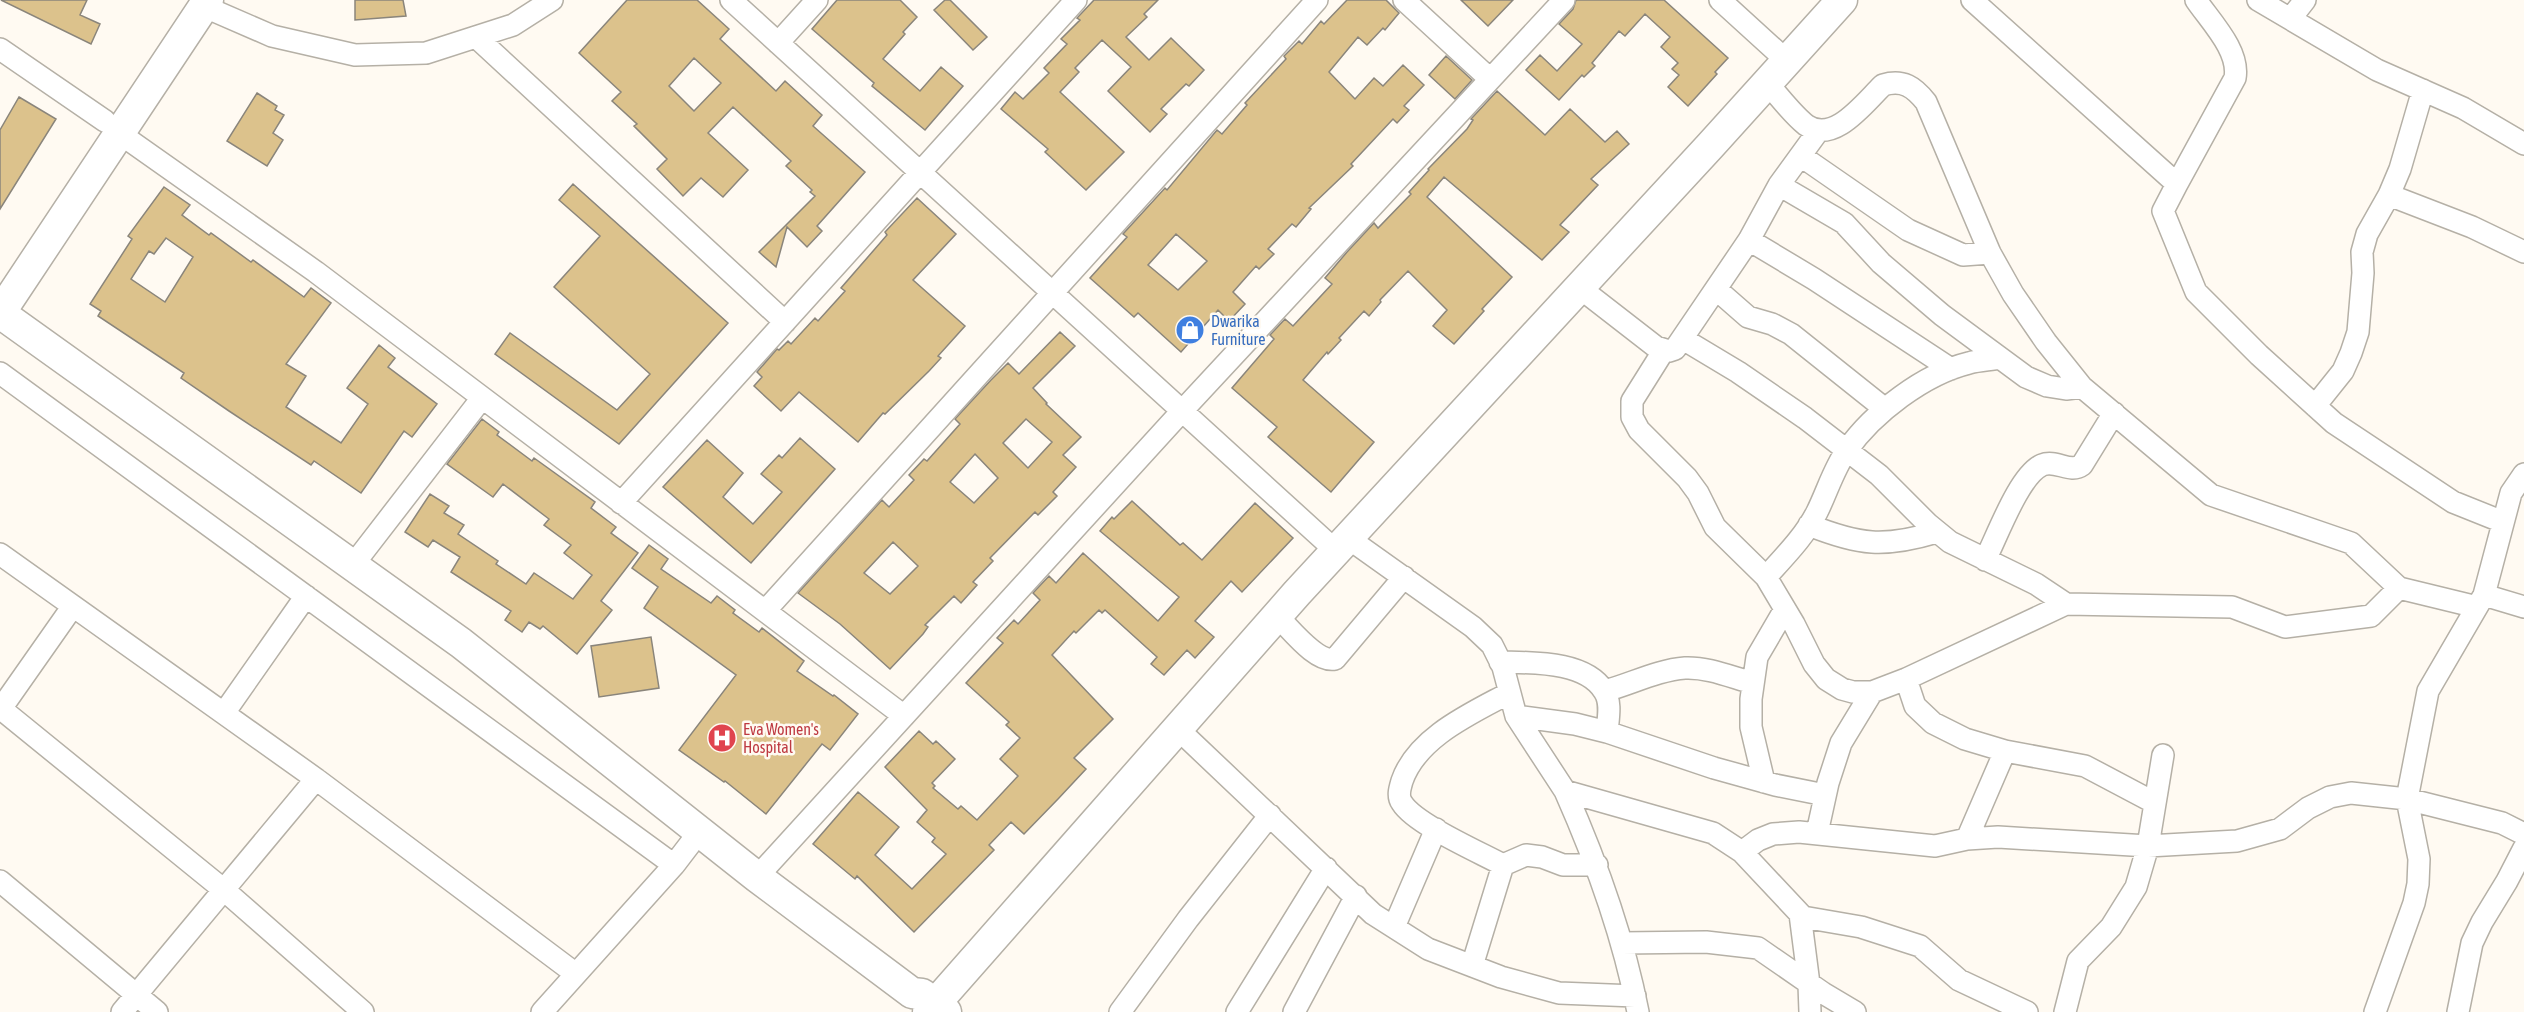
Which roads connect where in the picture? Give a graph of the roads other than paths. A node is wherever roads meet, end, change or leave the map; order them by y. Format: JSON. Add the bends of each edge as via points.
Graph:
{"nodes":[{"id":1,"x":552,"y":0,"type":"edge"},
{"id":2,"x":731,"y":0,"type":"edge"},
{"id":3,"x":817,"y":0,"type":"edge"},
{"id":4,"x":1076,"y":0,"type":"edge"},
{"id":5,"x":1317,"y":0,"type":"edge"},
{"id":6,"x":1404,"y":0,"type":"edge"},
{"id":7,"x":1563,"y":0,"type":"edge"},
{"id":8,"x":1720,"y":0,"type":"edge"},
{"id":9,"x":1842,"y":0,"type":"edge"},
{"id":10,"x":1972,"y":0,"type":"edge"},
{"id":11,"x":2196,"y":0,"type":"edge"},
{"id":12,"x":2258,"y":0,"type":"edge"},
{"id":13,"x":2305,"y":0,"type":"edge"},
{"id":14,"x":199,"y":2,"type":"edge"},
{"id":15,"x":2291,"y":18,"type":"junction"},
{"id":16,"x":476,"y":37,"type":"junction"},
{"id":17,"x":778,"y":43,"type":"junction"},
{"id":18,"x":0,"y":49,"type":"edge"},
{"id":19,"x":1787,"y":62,"type":"junction"},
{"id":20,"x":1490,"y":79,"type":"junction"},
{"id":21,"x":1767,"y":83,"type":"junction"},
{"id":22,"x":2423,"y":90,"type":"junction"},
{"id":23,"x":112,"y":127,"type":"junction"},
{"id":24,"x":1819,"y":130,"type":"junction"},
{"id":25,"x":2524,"y":144,"type":"edge"},
{"id":26,"x":1801,"y":156,"type":"junction"},
{"id":27,"x":920,"y":172,"type":"junction"},
{"id":28,"x":2177,"y":184,"type":"junction"},
{"id":29,"x":1779,"y":185,"type":"junction"},
{"id":30,"x":2389,"y":195,"type":"junction"},
{"id":31,"x":1749,"y":240,"type":"junction"},
{"id":32,"x":2524,"y":252,"type":"edge"},
{"id":33,"x":1990,"y":253,"type":"junction"},
{"id":34,"x":0,"y":278,"type":"edge"},
{"id":35,"x":1580,"y":288,"type":"junction"},
{"id":36,"x":1716,"y":289,"type":"junction"},
{"id":37,"x":1052,"y":293,"type":"junction"},
{"id":38,"x":0,"y":313,"type":"edge"},
{"id":39,"x":785,"y":322,"type":"junction"},
{"id":40,"x":1683,"y":339,"type":"junction"},
{"id":41,"x":1664,"y":350,"type":"junction"},
{"id":42,"x":2000,"y":358,"type":"junction"},
{"id":43,"x":1952,"y":369,"type":"junction"},
{"id":44,"x":0,"y":373,"type":"edge"},
{"id":45,"x":2082,"y":387,"type":"junction"},
{"id":46,"x":482,"y":398,"type":"junction"},
{"id":47,"x":2315,"y":406,"type":"junction"},
{"id":48,"x":1885,"y":409,"type":"junction"},
{"id":49,"x":1182,"y":411,"type":"junction"},
{"id":50,"x":2114,"y":414,"type":"junction"},
{"id":51,"x":1847,"y":450,"type":"junction"},
{"id":52,"x":2524,"y":474,"type":"edge"},
{"id":53,"x":2518,"y":495,"type":"edge"},
{"id":54,"x":621,"y":503,"type":"junction"},
{"id":55,"x":2503,"y":522,"type":"junction"},
{"id":56,"x":1809,"y":525,"type":"junction"},
{"id":57,"x":1937,"y":532,"type":"junction"},
{"id":58,"x":1342,"y":545,"type":"junction"},
{"id":59,"x":0,"y":554,"type":"edge"},
{"id":60,"x":1985,"y":560,"type":"junction"},
{"id":61,"x":353,"y":565,"type":"junction"},
{"id":62,"x":1404,"y":578,"type":"junction"},
{"id":63,"x":1766,"y":578,"type":"junction"},
{"id":64,"x":2399,"y":588,"type":"junction"},
{"id":65,"x":306,"y":597,"type":"junction"},
{"id":66,"x":2481,"y":601,"type":"junction"},
{"id":67,"x":2066,"y":604,"type":"junction"},
{"id":68,"x":73,"y":606,"type":"junction"},
{"id":69,"x":2524,"y":607,"type":"edge"},
{"id":70,"x":1785,"y":609,"type":"junction"},
{"id":71,"x":765,"y":611,"type":"junction"},
{"id":72,"x":1277,"y":616,"type":"junction"},
{"id":73,"x":1500,"y":662,"type":"junction"},
{"id":74,"x":1906,"y":679,"type":"junction"},
{"id":75,"x":1753,"y":682,"type":"junction"},
{"id":76,"x":1605,"y":691,"type":"junction"},
{"id":77,"x":1872,"y":692,"type":"junction"},
{"id":78,"x":1509,"y":693,"type":"junction"},
{"id":79,"x":0,"y":709,"type":"edge"},
{"id":80,"x":224,"y":714,"type":"junction"},
{"id":81,"x":1516,"y":716,"type":"junction"},
{"id":82,"x":904,"y":717,"type":"junction"},
{"id":83,"x":1179,"y":730,"type":"junction"},
{"id":84,"x":1607,"y":732,"type":"junction"},
{"id":85,"x":2005,"y":751,"type":"junction"},
{"id":86,"x":2163,"y":755,"type":"dead end"},
{"id":87,"x":316,"y":779,"type":"junction"},
{"id":88,"x":1764,"y":782,"type":"junction"},
{"id":89,"x":1565,"y":791,"type":"junction"},
{"id":90,"x":1825,"y":795,"type":"junction"},
{"id":91,"x":2407,"y":799,"type":"junction"},
{"id":92,"x":2155,"y":803,"type":"junction"},
{"id":93,"x":1270,"y":816,"type":"junction"},
{"id":94,"x":1436,"y":829,"type":"junction"},
{"id":95,"x":700,"y":831,"type":"junction"},
{"id":96,"x":1817,"y":833,"type":"junction"},
{"id":97,"x":2524,"y":834,"type":"edge"},
{"id":98,"x":1967,"y":839,"type":"junction"},
{"id":99,"x":2148,"y":846,"type":"junction"},
{"id":100,"x":2524,"y":848,"type":"edge"},
{"id":101,"x":1742,"y":852,"type":"junction"},
{"id":102,"x":674,"y":865,"type":"junction"},
{"id":103,"x":1503,"y":865,"type":"junction"},
{"id":104,"x":1597,"y":865,"type":"junction"},
{"id":105,"x":1326,"y":868,"type":"junction"},
{"id":106,"x":757,"y":877,"type":"junction"},
{"id":107,"x":0,"y":881,"type":"edge"},
{"id":108,"x":224,"y":890,"type":"junction"},
{"id":109,"x":1356,"y":896,"type":"junction"},
{"id":110,"x":1800,"y":914,"type":"junction"},
{"id":111,"x":1394,"y":927,"type":"junction"},
{"id":112,"x":1622,"y":943,"type":"junction"},
{"id":113,"x":1472,"y":966,"type":"junction"},
{"id":114,"x":576,"y":974,"type":"junction"},
{"id":115,"x":1809,"y":984,"type":"junction"},
{"id":116,"x":137,"y":995,"type":"junction"},
{"id":117,"x":1636,"y":1004,"type":"edge"},
{"id":118,"x":930,"y":1006,"type":"edge"},
{"id":119,"x":122,"y":1012,"type":"edge"},
{"id":120,"x":157,"y":1012,"type":"edge"},
{"id":121,"x":363,"y":1012,"type":"edge"},
{"id":122,"x":542,"y":1012,"type":"edge"},
{"id":123,"x":1120,"y":1012,"type":"edge"},
{"id":124,"x":1237,"y":1012,"type":"edge"},
{"id":125,"x":1294,"y":1012,"type":"edge"},
{"id":126,"x":1810,"y":1012,"type":"edge"},
{"id":127,"x":1855,"y":1012,"type":"edge"},
{"id":128,"x":2027,"y":1012,"type":"edge"},
{"id":129,"x":2065,"y":1012,"type":"edge"},
{"id":130,"x":2374,"y":1012,"type":"edge"},
{"id":131,"x":2458,"y":1012,"type":"edge"}],
"edges":[{"from":1,"to":16,"type":"street","via":[[513,25]]},
{"from":2,"to":17,"type":"street"},
{"from":3,"to":17,"type":"street"},
{"from":4,"to":27,"type":"street"},
{"from":5,"to":37,"type":"street"},
{"from":6,"to":20,"type":"street"},
{"from":7,"to":20,"type":"street"},
{"from":8,"to":19,"type":"street"},
{"from":9,"to":19,"type":"street"},
{"from":10,"to":28,"type":"street"},
{"from":11,"to":28,"type":"street","via":[[2231,50],[2237,67],[2235,78]]},
{"from":12,"to":15,"type":"street"},
{"from":13,"to":15,"type":"street"},
{"from":14,"to":16,"type":"street","via":[[272,36],[355,55],[426,53]]},
{"from":14,"to":23,"type":"street"},
{"from":15,"to":22,"type":"street","via":[[2377,70]]},
{"from":16,"to":39,"type":"street"},
{"from":17,"to":27,"type":"street"},
{"from":18,"to":23,"type":"street"},
{"from":19,"to":21,"type":"street"},
{"from":20,"to":49,"type":"street"},
{"from":21,"to":24,"type":"street","via":[[1807,125]]},
{"from":21,"to":35,"type":"street"},
{"from":22,"to":25,"type":"street"},
{"from":22,"to":30,"type":"street"},
{"from":23,"to":34,"type":"street"},
{"from":23,"to":38,"type":"street"},
{"from":23,"to":46,"type":"street","via":[[316,272]]},
{"from":24,"to":26,"type":"street"},
{"from":24,"to":33,"type":"street","via":[[1839,126],[1883,85],[1904,83],[1917,90],[1926,102]]},
{"from":26,"to":29,"type":"street"},
{"from":26,"to":33,"type":"street","via":[[1908,230],[1963,255]]},
{"from":27,"to":37,"type":"street"},
{"from":27,"to":39,"type":"street"},
{"from":28,"to":47,"type":"street","via":[[2163,211],[2196,292]]},
{"from":29,"to":31,"type":"street"},
{"from":29,"to":42,"type":"street","via":[[1844,223],[1881,263]]},
{"from":30,"to":32,"type":"street"},
{"from":30,"to":47,"type":"street","via":[[2374,219],[2362,252],[2358,332],[2351,353],[2343,371]]},
{"from":31,"to":36,"type":"street"},
{"from":31,"to":43,"type":"street"},
{"from":33,"to":45,"type":"street","via":[[2039,332]]},
{"from":35,"to":41,"type":"street"},
{"from":35,"to":58,"type":"street"},
{"from":36,"to":40,"type":"street"},
{"from":36,"to":48,"type":"street","via":[[1748,317],[1791,334]]},
{"from":37,"to":49,"type":"street"},
{"from":37,"to":71,"type":"street"},
{"from":38,"to":61,"type":"street"},
{"from":39,"to":54,"type":"street"},
{"from":40,"to":41,"type":"street","via":[[1675,349]]},
{"from":40,"to":51,"type":"street","via":[[1748,379]]},
{"from":41,"to":63,"type":"street","via":[[1632,401],[1632,417],[1639,430],[1687,478],[1715,527]]},
{"from":42,"to":43,"type":"street"},
{"from":42,"to":45,"type":"street","via":[[2026,377],[2047,386]]},
{"from":43,"to":48,"type":"street","via":[[1910,390]]},
{"from":44,"to":65,"type":"street"},
{"from":45,"to":50,"type":"street"},
{"from":46,"to":54,"type":"street"},
{"from":46,"to":61,"type":"street"},
{"from":47,"to":55,"type":"street","via":[[2334,423],[2453,502]]},
{"from":48,"to":51,"type":"street"},
{"from":49,"to":58,"type":"street"},
{"from":49,"to":82,"type":"street"},
{"from":50,"to":60,"type":"street","via":[[2082,465],[2072,468],[2048,463],[2034,471],[2018,493]]},
{"from":50,"to":64,"type":"street","via":[[2211,495],[2350,543]]},
{"from":51,"to":56,"type":"street"},
{"from":51,"to":57,"type":"street"},
{"from":52,"to":53,"type":"street"},
{"from":53,"to":55,"type":"street"},
{"from":54,"to":71,"type":"street"},
{"from":55,"to":66,"type":"street"},
{"from":56,"to":57,"type":"street","via":[[1861,542],[1908,540]]},
{"from":56,"to":63,"type":"street"},
{"from":57,"to":60,"type":"street"},
{"from":58,"to":62,"type":"street"},
{"from":58,"to":72,"type":"street"},
{"from":59,"to":68,"type":"street"},
{"from":60,"to":67,"type":"street","via":[[2036,584]]},
{"from":61,"to":95,"type":"street","via":[[461,642]]},
{"from":62,"to":72,"type":"street","via":[[1335,659],[1317,656]]},
{"from":62,"to":73,"type":"street","via":[[1473,627],[1492,645]]},
{"from":63,"to":70,"type":"street"},
{"from":64,"to":66,"type":"street"},
{"from":64,"to":67,"type":"street","via":[[2371,616],[2284,627],[2232,607]]},
{"from":65,"to":80,"type":"street"},
{"from":65,"to":102,"type":"street"},
{"from":66,"to":69,"type":"street"},
{"from":66,"to":91,"type":"street","via":[[2428,691]]},
{"from":67,"to":74,"type":"street"},
{"from":68,"to":79,"type":"street"},
{"from":68,"to":80,"type":"street"},
{"from":70,"to":75,"type":"street","via":[[1757,657]]},
{"from":70,"to":77,"type":"street","via":[[1826,679],[1842,689]]},
{"from":71,"to":82,"type":"street"},
{"from":72,"to":83,"type":"street"},
{"from":73,"to":76,"type":"street","via":[[1553,663],[1593,680]]},
{"from":73,"to":78,"type":"street"},
{"from":74,"to":77,"type":"street"},
{"from":74,"to":85,"type":"street","via":[[1915,706],[1933,723],[1965,739]]},
{"from":75,"to":76,"type":"street","via":[[1687,668]]},
{"from":75,"to":88,"type":"street","via":[[1751,727]]},
{"from":76,"to":84,"type":"street","via":[[1609,708]]},
{"from":77,"to":90,"type":"street","via":[[1841,743]]},
{"from":78,"to":81,"type":"street"},
{"from":78,"to":94,"type":"street","via":[[1464,718],[1424,747],[1404,776],[1399,790],[1401,802],[1414,816]]},
{"from":79,"to":108,"type":"street"},
{"from":80,"to":87,"type":"street"},
{"from":81,"to":84,"type":"street"},
{"from":81,"to":89,"type":"street"},
{"from":82,"to":106,"type":"street"},
{"from":83,"to":93,"type":"street"},
{"from":83,"to":118,"type":"street"},
{"from":84,"to":88,"type":"street"},
{"from":85,"to":92,"type":"street","via":[[2085,766]]},
{"from":85,"to":98,"type":"street"},
{"from":86,"to":92,"type":"street"},
{"from":87,"to":108,"type":"street"},
{"from":87,"to":114,"type":"street"},
{"from":88,"to":90,"type":"street"},
{"from":89,"to":101,"type":"street","via":[[1713,833]]},
{"from":89,"to":104,"type":"street"},
{"from":90,"to":96,"type":"street"},
{"from":91,"to":97,"type":"street","via":[[2502,823]]},
{"from":91,"to":99,"type":"street","via":[[2351,793],[2330,797],[2308,808],[2280,829],[2238,841]]},
{"from":91,"to":130,"type":"street","via":[[2419,859],[2418,884]]},
{"from":92,"to":99,"type":"street"},
{"from":93,"to":105,"type":"street"},
{"from":93,"to":123,"type":"street"},
{"from":94,"to":103,"type":"street"},
{"from":94,"to":111,"type":"street"},
{"from":95,"to":102,"type":"street"},
{"from":95,"to":106,"type":"street"},
{"from":96,"to":98,"type":"street","via":[[1935,846]]},
{"from":96,"to":101,"type":"street","via":[[1773,834]]},
{"from":98,"to":99,"type":"street","via":[[1998,837]]},
{"from":99,"to":129,"type":"street","via":[[2136,887],[2110,927],[2078,961]]},
{"from":100,"to":131,"type":"street","via":[[2472,943]]},
{"from":101,"to":110,"type":"street"},
{"from":102,"to":114,"type":"street"},
{"from":103,"to":104,"type":"street","via":[[1526,855],[1563,865]]},
{"from":103,"to":113,"type":"street"},
{"from":104,"to":112,"type":"street"},
{"from":105,"to":109,"type":"street"},
{"from":105,"to":124,"type":"street"},
{"from":106,"to":118,"type":"street"},
{"from":107,"to":116,"type":"street"},
{"from":108,"to":116,"type":"street"},
{"from":108,"to":121,"type":"street"},
{"from":109,"to":111,"type":"street","via":[[1373,914]]},
{"from":109,"to":125,"type":"street"},
{"from":110,"to":115,"type":"street"},
{"from":110,"to":128,"type":"street","via":[[1861,927],[1920,946],[1959,980]]},
{"from":111,"to":113,"type":"street","via":[[1428,949]]},
{"from":112,"to":115,"type":"street","via":[[1706,942],[1758,948]]},
{"from":112,"to":117,"type":"street"},
{"from":113,"to":117,"type":"street","via":[[1559,993]]},
{"from":114,"to":122,"type":"street"},
{"from":115,"to":126,"type":"street"},
{"from":115,"to":127,"type":"street"},
{"from":116,"to":119,"type":"street"},
{"from":116,"to":120,"type":"street"}]}
